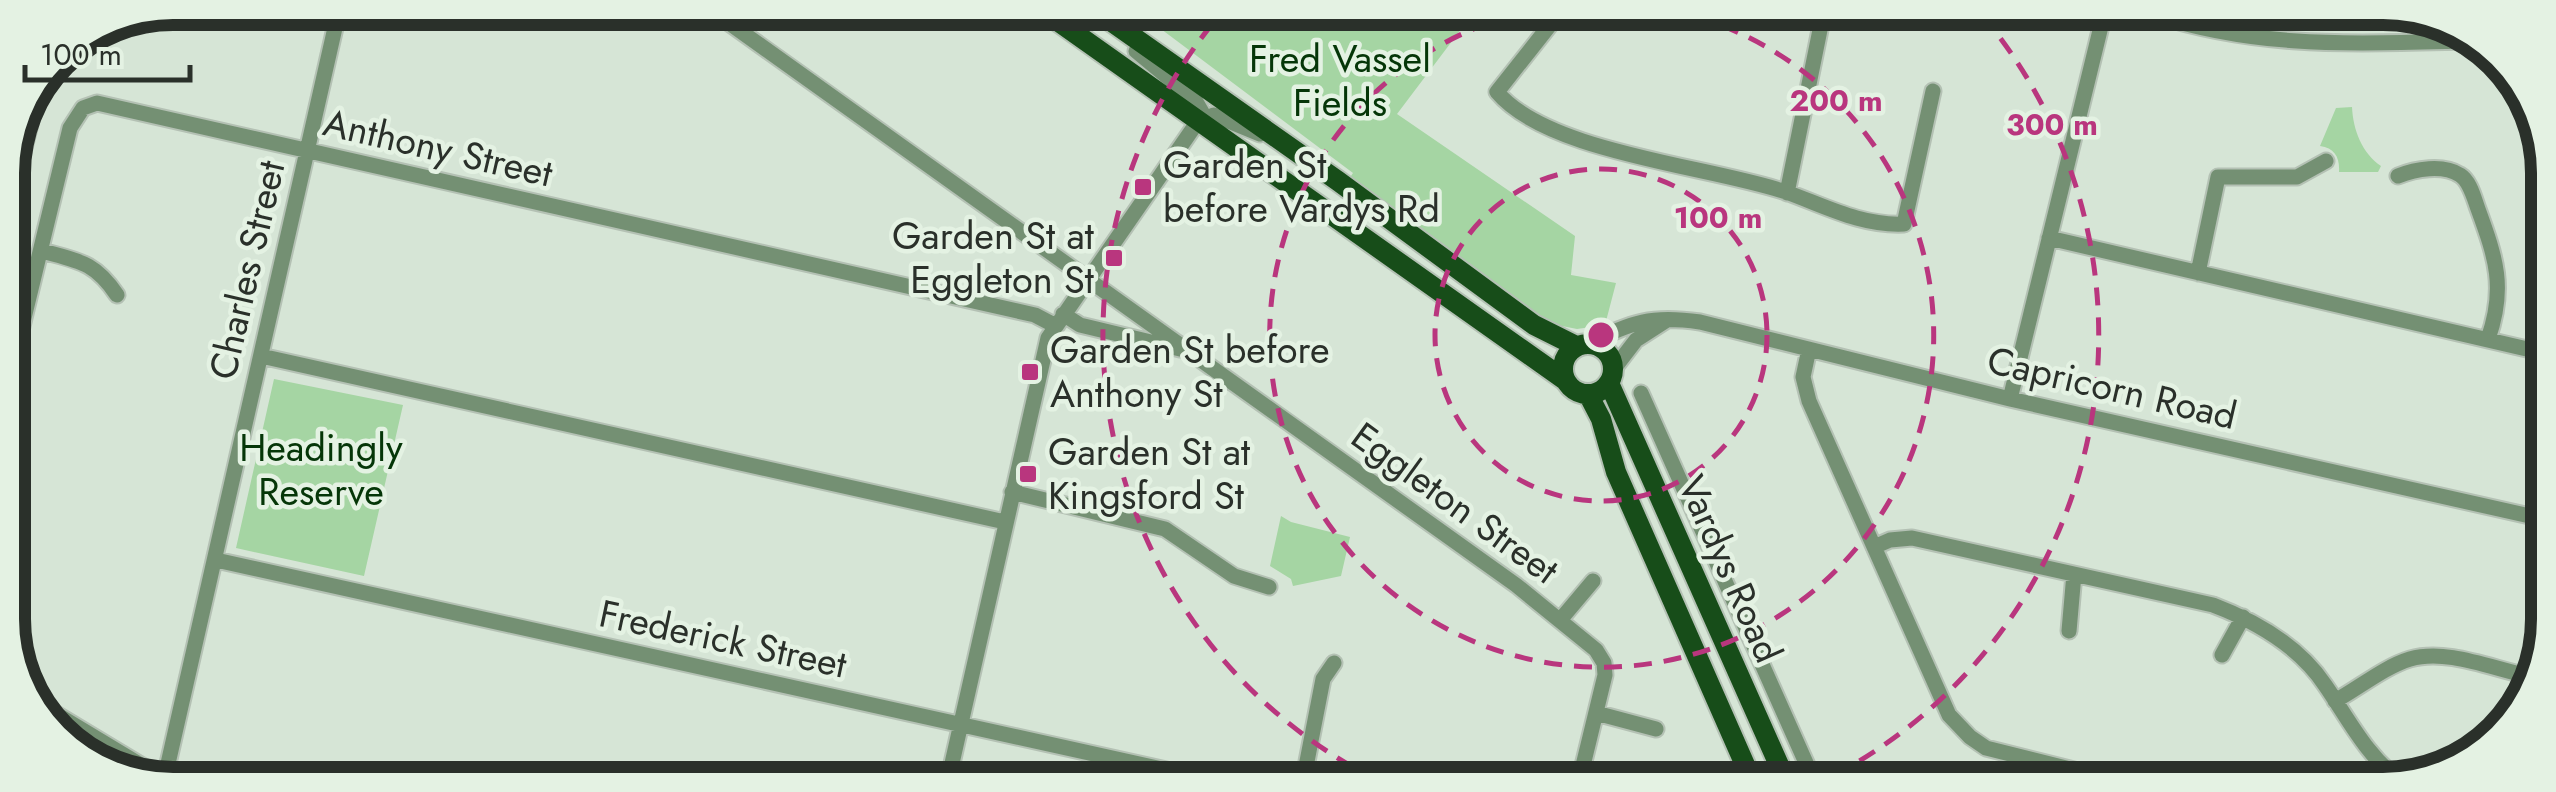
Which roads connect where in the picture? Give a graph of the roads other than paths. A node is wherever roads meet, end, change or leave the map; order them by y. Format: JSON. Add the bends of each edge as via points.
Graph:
{"nodes":[{"id":1,"x":335,"y":25,"type":"edge"},
{"id":2,"x":732,"y":25,"type":"edge"},
{"id":3,"x":1063,"y":25,"type":"edge"},
{"id":4,"x":1112,"y":25,"type":"edge"},
{"id":5,"x":1115,"y":25,"type":"edge"},
{"id":6,"x":1550,"y":25,"type":"edge"},
{"id":7,"x":1820,"y":25,"type":"edge"},
{"id":8,"x":2101,"y":25,"type":"edge"},
{"id":9,"x":2193,"y":25,"type":"edge"},
{"id":10,"x":2449,"y":41,"type":"edge"},
{"id":11,"x":1933,"y":91,"type":"dead end"},
{"id":12,"x":1200,"y":121,"type":"junction"},
{"id":13,"x":1291,"y":148,"type":"junction"},
{"id":14,"x":306,"y":152,"type":"junction"},
{"id":15,"x":2326,"y":161,"type":"dead end"},
{"id":16,"x":2398,"y":176,"type":"dead end"},
{"id":17,"x":1786,"y":192,"type":"junction"},
{"id":18,"x":2048,"y":238,"type":"junction"},
{"id":19,"x":42,"y":251,"type":"junction"},
{"id":20,"x":2198,"y":273,"type":"junction"},
{"id":21,"x":1087,"y":280,"type":"junction"},
{"id":22,"x":118,"y":296,"type":"dead end"},
{"id":23,"x":25,"y":317,"type":"edge"},
{"id":24,"x":1058,"y":320,"type":"junction"},
{"id":25,"x":1667,"y":320,"type":"junction"},
{"id":26,"x":2488,"y":339,"type":"junction"},
{"id":27,"x":1582,"y":345,"type":"junction"},
{"id":28,"x":1809,"y":349,"type":"junction"},
{"id":29,"x":1189,"y":351,"type":"junction"},
{"id":30,"x":2531,"y":351,"type":"edge"},
{"id":31,"x":261,"y":356,"type":"junction"},
{"id":32,"x":1611,"y":376,"type":"junction"},
{"id":33,"x":1565,"y":380,"type":"junction"},
{"id":34,"x":1641,"y":393,"type":"dead end"},
{"id":35,"x":1588,"y":394,"type":"junction"},
{"id":36,"x":2010,"y":399,"type":"junction"},
{"id":37,"x":1012,"y":492,"type":"junction"},
{"id":38,"x":2531,"y":516,"type":"edge"},
{"id":39,"x":1005,"y":522,"type":"junction"},
{"id":40,"x":1874,"y":547,"type":"junction"},
{"id":41,"x":216,"y":560,"type":"junction"},
{"id":42,"x":2074,"y":574,"type":"junction"},
{"id":43,"x":1593,"y":581,"type":"dead end"},
{"id":44,"x":1269,"y":587,"type":"dead end"},
{"id":45,"x":2243,"y":617,"type":"junction"},
{"id":46,"x":1561,"y":620,"type":"junction"},
{"id":47,"x":2069,"y":631,"type":"dead end"},
{"id":48,"x":2222,"y":655,"type":"dead end"},
{"id":49,"x":1334,"y":663,"type":"dead end"},
{"id":50,"x":2520,"y":674,"type":"edge"},
{"id":51,"x":2335,"y":701,"type":"junction"},
{"id":52,"x":1596,"y":713,"type":"junction"},
{"id":53,"x":63,"y":718,"type":"edge"},
{"id":54,"x":960,"y":725,"type":"junction"},
{"id":55,"x":1656,"y":729,"type":"dead end"},
{"id":56,"x":142,"y":764,"type":"edge"},
{"id":57,"x":2050,"y":765,"type":"joint"},
{"id":58,"x":164,"y":767,"type":"edge"},
{"id":59,"x":951,"y":767,"type":"edge"},
{"id":60,"x":1152,"y":767,"type":"edge"},
{"id":61,"x":1306,"y":767,"type":"edge"},
{"id":62,"x":1583,"y":767,"type":"edge"},
{"id":63,"x":1746,"y":767,"type":"edge"},
{"id":64,"x":1780,"y":767,"type":"edge"},
{"id":65,"x":1808,"y":767,"type":"edge"},
{"id":66,"x":2058,"y":767,"type":"edge"},
{"id":67,"x":2382,"y":767,"type":"edge"}],
"edges":[{"from":1,"to":14,"type":"street","name":"Charles Street"},
{"from":2,"to":21,"type":"street","name":"Eggleton Street"},
{"from":3,"to":12,"type":"main road"},
{"from":4,"to":12,"type":"street","via":[[1195,100],[1204,112]]},
{"from":5,"to":13,"type":"main road"},
{"from":6,"to":17,"type":"street","via":[[1497,92],[1507,104],[1562,134]]},
{"from":7,"to":17,"type":"street"},
{"from":8,"to":18,"type":"street"},
{"from":9,"to":10,"type":"street","via":[[2290,42]]},
{"from":11,"to":17,"type":"street","via":[[1904,224],[1842,215]]},
{"from":12,"to":13,"type":"street","via":[[1220,116]]},
{"from":12,"to":21,"type":"street"},
{"from":12,"to":33,"type":"main road"},
{"from":13,"to":27,"type":"main road","via":[[1534,325]]},
{"from":14,"to":19,"type":"street","name":"Anthony Street","via":[[87,105],[70,128]]},
{"from":14,"to":24,"type":"street","name":"Anthony Street"},
{"from":14,"to":31,"type":"street","name":"Charles Street"},
{"from":15,"to":20,"type":"street","via":[[2297,177],[2218,177]]},
{"from":16,"to":26,"type":"street","via":[[2453,172],[2471,191],[2498,274]]},
{"from":18,"to":20,"type":"street"},
{"from":18,"to":36,"type":"street"},
{"from":19,"to":22,"type":"street","via":[[86,262]]},
{"from":19,"to":23,"type":"street","name":"Anthony Street"},
{"from":20,"to":26,"type":"street"},
{"from":21,"to":24,"type":"street"},
{"from":21,"to":29,"type":"street","name":"Eggleton Street"},
{"from":24,"to":29,"type":"street","name":"Anthony Street"},
{"from":24,"to":37,"type":"street","via":[[1043,351]]},
{"from":25,"to":27,"type":"street","name":"Capricorn Road","via":[[1631,323]]},
{"from":25,"to":28,"type":"street","name":"Capricorn Road"},
{"from":25,"to":32,"type":"street","via":[[1636,340]]},
{"from":26,"to":30,"type":"street"},
{"from":27,"to":32,"type":"main road","via":[[1604,349]]},
{"from":27,"to":33,"type":"main road","via":[[1565,358]]},
{"from":28,"to":36,"type":"street","name":"Capricorn Road"},
{"from":28,"to":40,"type":"street","via":[[1805,389]]},
{"from":29,"to":46,"type":"street","name":"Eggleton Street"},
{"from":31,"to":39,"type":"street"},
{"from":31,"to":41,"type":"street","name":"Charles Street"},
{"from":32,"to":35,"type":"main road","via":[[1600,391]]},
{"from":32,"to":64,"type":"main road","name":"Vardys Road"},
{"from":33,"to":35,"type":"main road"},
{"from":34,"to":65,"type":"street"},
{"from":35,"to":63,"type":"main road","name":"Vardys Road"},
{"from":36,"to":38,"type":"street","name":"Capricorn Road"},
{"from":37,"to":39,"type":"street"},
{"from":37,"to":44,"type":"street","via":[[1165,529],[1234,576]]},
{"from":39,"to":54,"type":"street"},
{"from":40,"to":42,"type":"street","via":[[1912,538]]},
{"from":40,"to":57,"type":"street","via":[[1941,704],[1957,726],[1986,748]]},
{"from":41,"to":54,"type":"street","name":"Frederick Street"},
{"from":41,"to":58,"type":"street","name":"Charles Street"},
{"from":42,"to":45,"type":"street"},
{"from":42,"to":47,"type":"street"},
{"from":43,"to":46,"type":"street"},
{"from":45,"to":48,"type":"street"},
{"from":45,"to":51,"type":"street","via":[[2310,667]]},
{"from":46,"to":52,"type":"street","name":"Eggleton Street","via":[[1604,664]]},
{"from":49,"to":61,"type":"street","via":[[1323,679]]},
{"from":50,"to":51,"type":"street","via":[[2439,656],[2419,658]]},
{"from":51,"to":67,"type":"street"},
{"from":52,"to":55,"type":"street"},
{"from":52,"to":62,"type":"street","name":"Eggleton Street"},
{"from":53,"to":56,"type":"street"},
{"from":54,"to":59,"type":"street"},
{"from":54,"to":60,"type":"street","name":"Frederick Street"},
{"from":57,"to":66,"type":"street"}]}
